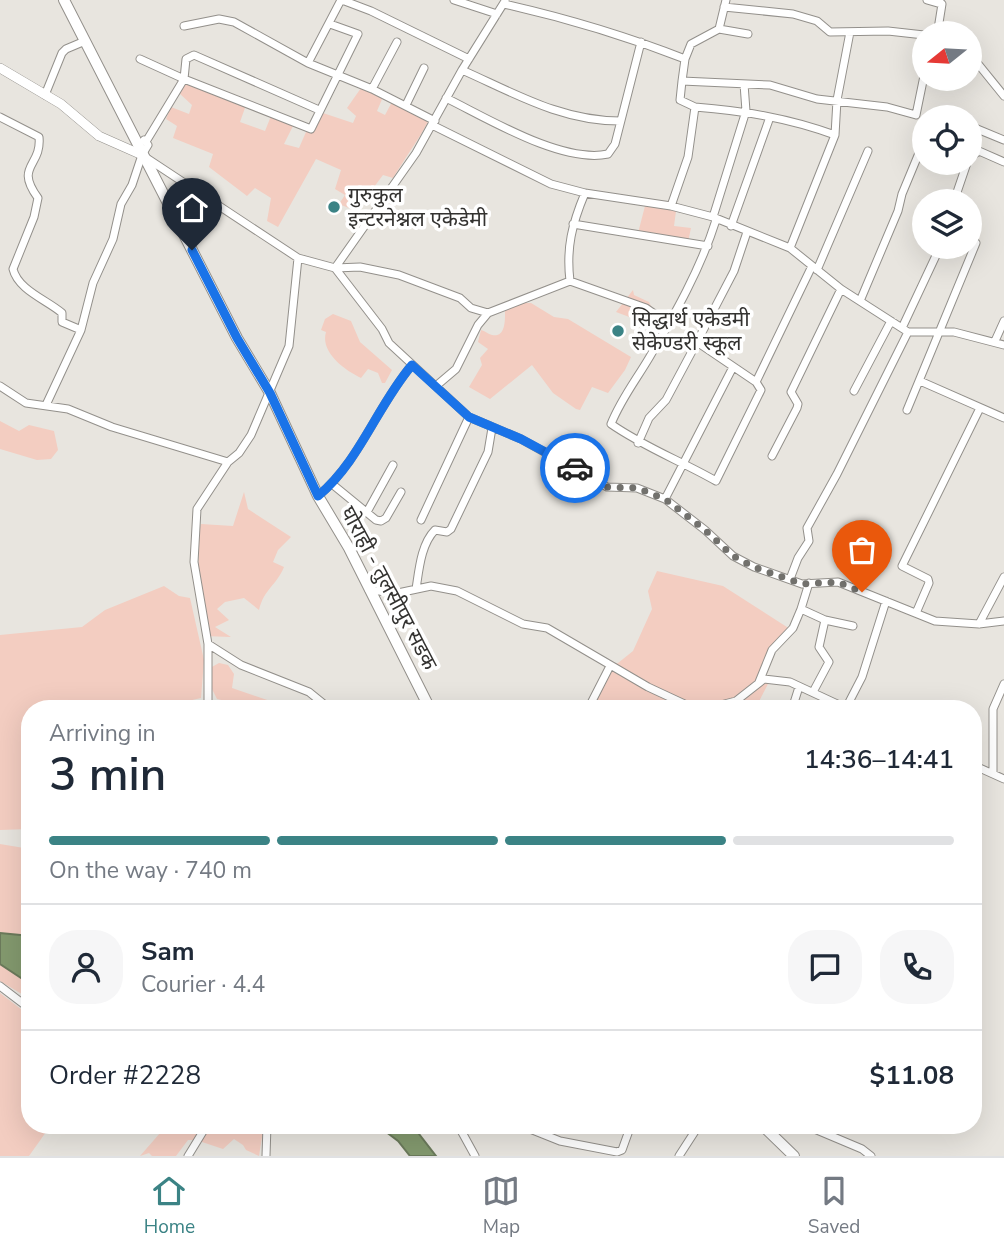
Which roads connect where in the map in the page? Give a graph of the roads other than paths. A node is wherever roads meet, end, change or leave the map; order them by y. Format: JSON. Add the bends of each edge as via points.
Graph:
{"nodes":[{"id":1,"x":64,"y":0,"type":"edge"},
{"id":2,"x":341,"y":0,"type":"edge"},
{"id":3,"x":454,"y":0,"type":"edge"},
{"id":4,"x":927,"y":0,"type":"edge"},
{"id":5,"x":505,"y":2,"type":"edge"},
{"id":6,"x":940,"y":2,"type":"edge"},
{"id":7,"x":725,"y":4,"type":"edge"},
{"id":8,"x":496,"y":14,"type":"junction"},
{"id":9,"x":937,"y":21,"type":"edge"},
{"id":10,"x":330,"y":24,"type":"junction"},
{"id":11,"x":184,"y":26,"type":"dead end"},
{"id":12,"x":719,"y":29,"type":"junction"},
{"id":13,"x":850,"y":32,"type":"junction"},
{"id":14,"x":748,"y":34,"type":"dead end"},
{"id":15,"x":912,"y":34,"type":"edge"},
{"id":16,"x":85,"y":41,"type":"junction"},
{"id":17,"x":397,"y":42,"type":"dead end"},
{"id":18,"x":641,"y":42,"type":"junction"},
{"id":19,"x":140,"y":59,"type":"dead end"},
{"id":20,"x":469,"y":60,"type":"junction"},
{"id":21,"x":685,"y":60,"type":"junction"},
{"id":22,"x":308,"y":63,"type":"junction"},
{"id":23,"x":0,"y":68,"type":"edge"},
{"id":24,"x":424,"y":68,"type":"dead end"},
{"id":25,"x":982,"y":69,"type":"edge"},
{"id":26,"x":462,"y":70,"type":"junction"},
{"id":27,"x":338,"y":74,"type":"junction"},
{"id":28,"x":184,"y":79,"type":"junction"},
{"id":29,"x":682,"y":81,"type":"junction"},
{"id":30,"x":744,"y":85,"type":"junction"},
{"id":31,"x":372,"y":89,"type":"junction"},
{"id":32,"x":46,"y":95,"type":"junction"},
{"id":33,"x":1004,"y":96,"type":"edge"},
{"id":34,"x":446,"y":98,"type":"junction"},
{"id":35,"x":837,"y":100,"type":"junction"},
{"id":36,"x":406,"y":105,"type":"junction"},
{"id":37,"x":695,"y":107,"type":"junction"},
{"id":38,"x":320,"y":110,"type":"junction"},
{"id":39,"x":746,"y":111,"type":"junction"},
{"id":40,"x":912,"y":115,"type":"edge"},
{"id":41,"x":0,"y":117,"type":"edge"},
{"id":42,"x":770,"y":117,"type":"junction"},
{"id":43,"x":620,"y":121,"type":"junction"},
{"id":44,"x":434,"y":123,"type":"junction"},
{"id":45,"x":982,"y":131,"type":"edge"},
{"id":46,"x":835,"y":135,"type":"junction"},
{"id":47,"x":141,"y":140,"type":"junction"},
{"id":48,"x":1004,"y":140,"type":"edge"},
{"id":49,"x":868,"y":151,"type":"dead end"},
{"id":50,"x":982,"y":152,"type":"edge"},
{"id":51,"x":142,"y":155,"type":"junction"},
{"id":52,"x":1004,"y":162,"type":"edge"},
{"id":53,"x":912,"y":170,"type":"edge"},
{"id":54,"x":585,"y":193,"type":"junction"},
{"id":55,"x":671,"y":206,"type":"junction"},
{"id":56,"x":715,"y":218,"type":"junction"},
{"id":57,"x":573,"y":224,"type":"junction"},
{"id":58,"x":731,"y":226,"type":"junction"},
{"id":59,"x":747,"y":232,"type":"junction"},
{"id":60,"x":708,"y":246,"type":"junction"},
{"id":61,"x":790,"y":248,"type":"junction"},
{"id":62,"x":298,"y":258,"type":"junction"},
{"id":63,"x":935,"y":259,"type":"edge"},
{"id":64,"x":969,"y":259,"type":"edge"},
{"id":65,"x":335,"y":268,"type":"junction"},
{"id":66,"x":815,"y":268,"type":"junction"},
{"id":67,"x":570,"y":281,"type":"junction"},
{"id":68,"x":841,"y":289,"type":"junction"},
{"id":69,"x":860,"y":301,"type":"junction"},
{"id":70,"x":488,"y":313,"type":"junction"},
{"id":71,"x":891,"y":321,"type":"junction"},
{"id":72,"x":1004,"y":321,"type":"edge"},
{"id":73,"x":669,"y":324,"type":"junction"},
{"id":74,"x":81,"y":330,"type":"junction"},
{"id":75,"x":905,"y":330,"type":"junction"},
{"id":76,"x":939,"y":333,"type":"junction"},
{"id":77,"x":995,"y":341,"type":"junction"},
{"id":78,"x":698,"y":342,"type":"junction"},
{"id":79,"x":1004,"y":345,"type":"edge"},
{"id":80,"x":412,"y":365,"type":"junction"},
{"id":81,"x":733,"y":367,"type":"junction"},
{"id":82,"x":920,"y":381,"type":"junction"},
{"id":83,"x":756,"y":382,"type":"junction"},
{"id":84,"x":0,"y":386,"type":"edge"},
{"id":85,"x":436,"y":386,"type":"junction"},
{"id":86,"x":854,"y":391,"type":"dead end"},
{"id":87,"x":270,"y":393,"type":"junction"},
{"id":88,"x":46,"y":405,"type":"junction"},
{"id":89,"x":980,"y":408,"type":"junction"},
{"id":90,"x":907,"y":410,"type":"dead end"},
{"id":91,"x":469,"y":417,"type":"junction"},
{"id":92,"x":1004,"y":418,"type":"edge"},
{"id":93,"x":492,"y":428,"type":"junction"},
{"id":94,"x":638,"y":443,"type":"junction"},
{"id":95,"x":772,"y":456,"type":"dead end"},
{"id":96,"x":228,"y":461,"type":"junction"},
{"id":97,"x":684,"y":462,"type":"junction"},
{"id":98,"x":393,"y":465,"type":"dead end"},
{"id":99,"x":332,"y":484,"type":"junction"},
{"id":100,"x":401,"y":492,"type":"dead end"},
{"id":101,"x":318,"y":496,"type":"junction"},
{"id":102,"x":665,"y":499,"type":"junction"},
{"id":103,"x":367,"y":512,"type":"junction"},
{"id":104,"x":421,"y":520,"type":"dead end"},
{"id":105,"x":1004,"y":577,"type":"edge"},
{"id":106,"x":789,"y":579,"type":"junction"},
{"id":107,"x":809,"y":583,"type":"junction"},
{"id":108,"x":416,"y":589,"type":"junction"},
{"id":109,"x":369,"y":590,"type":"junction"},
{"id":110,"x":886,"y":601,"type":"junction"},
{"id":111,"x":801,"y":609,"type":"junction"},
{"id":112,"x":916,"y":613,"type":"junction"},
{"id":113,"x":825,"y":620,"type":"junction"},
{"id":114,"x":1004,"y":621,"type":"edge"},
{"id":115,"x":979,"y":624,"type":"junction"},
{"id":116,"x":853,"y":626,"type":"dead end"},
{"id":117,"x":208,"y":644,"type":"junction"},
{"id":118,"x":610,"y":666,"type":"junction"},
{"id":119,"x":759,"y":682,"type":"junction"},
{"id":120,"x":1004,"y":684,"type":"edge"},
{"id":121,"x":799,"y":687,"type":"junction"},
{"id":122,"x":813,"y":692,"type":"junction"},
{"id":123,"x":208,"y":700,"type":"edge"},
{"id":124,"x":319,"y":700,"type":"edge"},
{"id":125,"x":425,"y":700,"type":"edge"},
{"id":126,"x":592,"y":700,"type":"edge"},
{"id":127,"x":673,"y":700,"type":"edge"},
{"id":128,"x":737,"y":700,"type":"edge"},
{"id":129,"x":795,"y":700,"type":"edge"},
{"id":130,"x":830,"y":700,"type":"edge"},
{"id":131,"x":851,"y":700,"type":"edge"},
{"id":132,"x":982,"y":770,"type":"edge"},
{"id":133,"x":993,"y":773,"type":"junction"},
{"id":134,"x":1004,"y":779,"type":"edge"},
{"id":135,"x":0,"y":986,"type":"edge"},
{"id":136,"x":21,"y":1002,"type":"edge"},
{"id":137,"x":201,"y":1134,"type":"edge"},
{"id":138,"x":267,"y":1134,"type":"edge"},
{"id":139,"x":463,"y":1134,"type":"edge"},
{"id":140,"x":542,"y":1134,"type":"edge"},
{"id":141,"x":628,"y":1134,"type":"edge"},
{"id":142,"x":693,"y":1134,"type":"edge"},
{"id":143,"x":771,"y":1134,"type":"edge"},
{"id":144,"x":826,"y":1134,"type":"edge"},
{"id":145,"x":188,"y":1156,"type":"edge"},
{"id":146,"x":266,"y":1156,"type":"edge"},
{"id":147,"x":475,"y":1156,"type":"edge"},
{"id":148,"x":679,"y":1156,"type":"edge"},
{"id":149,"x":794,"y":1156,"type":"edge"},
{"id":150,"x":871,"y":1156,"type":"edge"}],
"edges":[{"from":1,"to":16,"type":"main road","name":"घोराही - तुलसीपुर सडक"},
{"from":2,"to":10,"type":"street"},
{"from":2,"to":20,"type":"street"},
{"from":3,"to":8,"type":"street"},
{"from":4,"to":6,"type":"street"},
{"from":5,"to":8,"type":"street"},
{"from":5,"to":18,"type":"street"},
{"from":6,"to":9,"type":"street"},
{"from":7,"to":12,"type":"street"},
{"from":7,"to":13,"type":"street","via":[[793,14],[830,32]]},
{"from":8,"to":20,"type":"street"},
{"from":10,"to":22,"type":"street"},
{"from":10,"to":27,"type":"street","via":[[358,34]]},
{"from":11,"to":22,"type":"street","via":[[219,19],[234,22]]},
{"from":12,"to":14,"type":"street"},
{"from":12,"to":21,"type":"street","via":[[691,44]]},
{"from":13,"to":15,"type":"street"},
{"from":13,"to":35,"type":"street"},
{"from":16,"to":32,"type":"street","via":[[62,53]]},
{"from":16,"to":47,"type":"main road","name":"घोराही - तुलसीपुर सडक"},
{"from":17,"to":31,"type":"street"},
{"from":18,"to":21,"type":"street"},
{"from":18,"to":43,"type":"street"},
{"from":19,"to":28,"type":"street"},
{"from":20,"to":26,"type":"street"},
{"from":21,"to":29,"type":"street"},
{"from":22,"to":27,"type":"street"},
{"from":23,"to":32,"type":"street"},
{"from":24,"to":36,"type":"street"},
{"from":25,"to":33,"type":"street"},
{"from":26,"to":34,"type":"street"},
{"from":26,"to":43,"type":"street","via":[[543,108],[597,121]]},
{"from":27,"to":31,"type":"street"},
{"from":27,"to":38,"type":"street"},
{"from":28,"to":38,"type":"street","via":[[311,129]]},
{"from":28,"to":38,"type":"street","via":[[186,59],[194,55]]},
{"from":28,"to":47,"type":"street"},
{"from":29,"to":30,"type":"street"},
{"from":29,"to":37,"type":"street","via":[[680,100]]},
{"from":30,"to":35,"type":"street","via":[[770,85]]},
{"from":30,"to":39,"type":"street"},
{"from":31,"to":36,"type":"street"},
{"from":32,"to":51,"type":"street","via":[[99,136]]},
{"from":34,"to":43,"type":"street","via":[[576,153],[608,154]]},
{"from":34,"to":44,"type":"street"},
{"from":35,"to":40,"type":"street"},
{"from":35,"to":46,"type":"street"},
{"from":36,"to":44,"type":"street"},
{"from":37,"to":39,"type":"street"},
{"from":37,"to":55,"type":"street","via":[[688,157]]},
{"from":39,"to":42,"type":"street"},
{"from":39,"to":56,"type":"street"},
{"from":41,"to":74,"type":"street","via":[[39,137],[40,145],[27,176],[38,198],[15,276],[62,313],[62,322]]},
{"from":42,"to":46,"type":"street","via":[[794,120]]},
{"from":42,"to":58,"type":"street"},
{"from":44,"to":54,"type":"street","via":[[520,170]]},
{"from":44,"to":65,"type":"street","via":[[397,184]]},
{"from":45,"to":48,"type":"street"},
{"from":46,"to":61,"type":"street"},
{"from":47,"to":51,"type":"main road","name":"घोराही - तुलसीपुर सडक"},
{"from":49,"to":66,"type":"street"},
{"from":50,"to":52,"type":"street"},
{"from":51,"to":62,"type":"street"},
{"from":51,"to":74,"type":"street","via":[[93,283]]},
{"from":51,"to":87,"type":"main road","name":"घोराही - तुलसीपुर सडक"},
{"from":53,"to":69,"type":"street"},
{"from":54,"to":55,"type":"street"},
{"from":54,"to":57,"type":"street"},
{"from":55,"to":56,"type":"street"},
{"from":56,"to":58,"type":"street"},
{"from":56,"to":60,"type":"street"},
{"from":57,"to":60,"type":"street"},
{"from":57,"to":67,"type":"street","via":[[568,251]]},
{"from":58,"to":59,"type":"street"},
{"from":59,"to":61,"type":"street"},
{"from":59,"to":78,"type":"street","via":[[734,271]]},
{"from":60,"to":73,"type":"street"},
{"from":61,"to":66,"type":"street"},
{"from":62,"to":65,"type":"street"},
{"from":62,"to":87,"type":"street","via":[[289,346]]},
{"from":63,"to":75,"type":"street"},
{"from":64,"to":76,"type":"street"},
{"from":65,"to":70,"type":"street","via":[[360,267],[399,275]]},
{"from":65,"to":80,"type":"street","via":[[389,343]]},
{"from":66,"to":68,"type":"street"},
{"from":66,"to":83,"type":"street"},
{"from":67,"to":70,"type":"street"},
{"from":67,"to":73,"type":"street","via":[[646,308]]},
{"from":68,"to":69,"type":"street"},
{"from":68,"to":95,"type":"street","via":[[791,392],[797,408]]},
{"from":69,"to":71,"type":"street"},
{"from":70,"to":85,"type":"street","via":[[456,369]]},
{"from":71,"to":75,"type":"street"},
{"from":71,"to":86,"type":"street"},
{"from":72,"to":77,"type":"street"},
{"from":73,"to":94,"type":"street","via":[[622,397],[611,424]]},
{"from":74,"to":88,"type":"street"},
{"from":75,"to":76,"type":"street"},
{"from":75,"to":106,"type":"street","via":[[807,528],[808,541]]},
{"from":76,"to":77,"type":"street"},
{"from":76,"to":82,"type":"street"},
{"from":77,"to":79,"type":"street"},
{"from":78,"to":81,"type":"street"},
{"from":78,"to":94,"type":"street"},
{"from":80,"to":85,"type":"street"},
{"from":80,"to":99,"type":"street"},
{"from":81,"to":83,"type":"street"},
{"from":81,"to":97,"type":"street"},
{"from":82,"to":89,"type":"street"},
{"from":82,"to":90,"type":"street"},
{"from":83,"to":97,"type":"street","via":[[761,390],[716,481]]},
{"from":84,"to":88,"type":"street","via":[[26,403]]},
{"from":85,"to":91,"type":"street"},
{"from":87,"to":96,"type":"street","via":[[251,435]]},
{"from":87,"to":101,"type":"main road","name":"घोराही - तुलसीपुर सडक"},
{"from":88,"to":96,"type":"street"},
{"from":89,"to":92,"type":"street"},
{"from":89,"to":112,"type":"street","via":[[902,566],[928,579]]},
{"from":91,"to":93,"type":"street"},
{"from":91,"to":104,"type":"street"},
{"from":93,"to":102,"type":"street","via":[[607,487],[637,488]]},
{"from":93,"to":108,"type":"street","via":[[488,452],[451,529],[435,530],[429,538]]},
{"from":94,"to":97,"type":"street"},
{"from":96,"to":117,"type":"street","via":[[197,509],[194,562]]},
{"from":97,"to":102,"type":"street"},
{"from":98,"to":103,"type":"street"},
{"from":99,"to":101,"type":"street"},
{"from":99,"to":103,"type":"street"},
{"from":100,"to":103,"type":"street","via":[[381,521]]},
{"from":101,"to":109,"type":"main road","name":"घोराही - तुलसीपुर सडक"},
{"from":102,"to":106,"type":"street","via":[[733,556]]},
{"from":105,"to":115,"type":"street"},
{"from":106,"to":107,"type":"street"},
{"from":107,"to":110,"type":"street","via":[[838,582]]},
{"from":107,"to":111,"type":"street"},
{"from":108,"to":109,"type":"street","via":[[398,593]]},
{"from":108,"to":118,"type":"street","via":[[457,590],[523,624],[547,628]]},
{"from":109,"to":125,"type":"main road","name":"घोराही - तुलसीपुर सडक"},
{"from":110,"to":112,"type":"street"},
{"from":110,"to":131,"type":"street"},
{"from":111,"to":113,"type":"street"},
{"from":111,"to":119,"type":"street","via":[[793,628],[772,650]]},
{"from":112,"to":115,"type":"street","via":[[935,621]]},
{"from":113,"to":116,"type":"street"},
{"from":113,"to":122,"type":"street","via":[[819,647],[829,662]]},
{"from":114,"to":115,"type":"street"},
{"from":117,"to":123,"type":"street"},
{"from":117,"to":124,"type":"street","via":[[241,665]]},
{"from":118,"to":126,"type":"street"},
{"from":118,"to":127,"type":"street"},
{"from":119,"to":121,"type":"street","via":[[772,680]]},
{"from":119,"to":128,"type":"street"},
{"from":120,"to":133,"type":"street","via":[[993,709]]},
{"from":121,"to":122,"type":"street"},
{"from":121,"to":129,"type":"street"},
{"from":122,"to":130,"type":"street"},
{"from":132,"to":133,"type":"street"},
{"from":133,"to":134,"type":"street"},
{"from":135,"to":136,"type":"street"},
{"from":137,"to":145,"type":"street"},
{"from":138,"to":146,"type":"street"},
{"from":139,"to":147,"type":"street"},
{"from":140,"to":141,"type":"street","via":[[617,1152]]},
{"from":142,"to":148,"type":"street"},
{"from":143,"to":149,"type":"main road"},
{"from":144,"to":150,"type":"street"}]}
